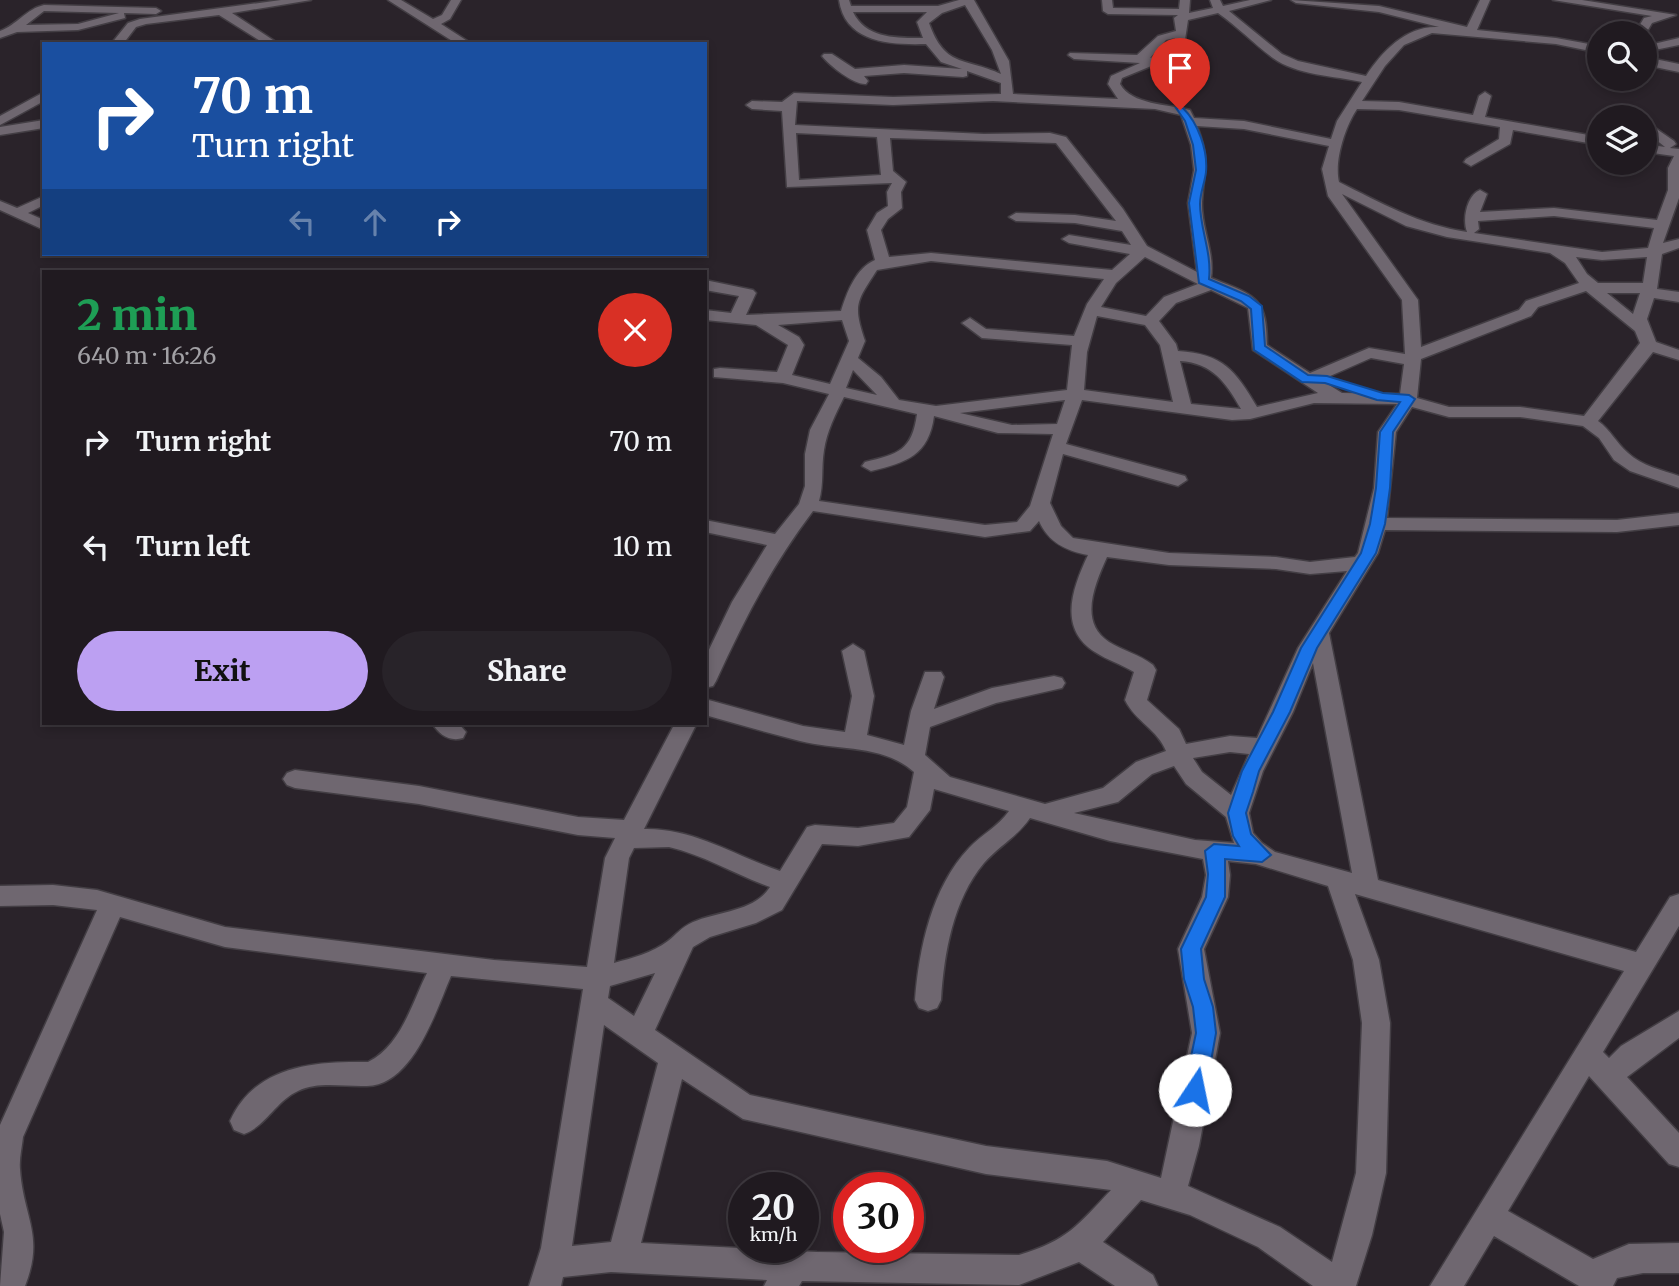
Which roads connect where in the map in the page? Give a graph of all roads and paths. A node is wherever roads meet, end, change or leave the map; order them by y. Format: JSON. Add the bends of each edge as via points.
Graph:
{"nodes":[{"id":1,"x":306,"y":0,"type":"edge"},
{"id":2,"x":393,"y":0,"type":"edge"},
{"id":3,"x":456,"y":0,"type":"edge"},
{"id":4,"x":877,"y":0,"type":"edge"},
{"id":5,"x":966,"y":0,"type":"edge"},
{"id":6,"x":1107,"y":0,"type":"edge"},
{"id":7,"x":1266,"y":0,"type":"edge"},
{"id":8,"x":1296,"y":0,"type":"edge"},
{"id":9,"x":1317,"y":0,"type":"edge"},
{"id":10,"x":1485,"y":0,"type":"edge"},
{"id":11,"x":1558,"y":0,"type":"edge"},
{"id":12,"x":1651,"y":0,"type":"edge"},
{"id":13,"x":63,"y":3,"type":"edge"},
{"id":14,"x":847,"y":3,"type":"edge"},
{"id":15,"x":161,"y":4,"type":"dead end"},
{"id":16,"x":1217,"y":4,"type":"edge"},
{"id":17,"x":931,"y":5,"type":"edge"},
{"id":18,"x":1331,"y":5,"type":"junction"},
{"id":19,"x":35,"y":6,"type":"edge"},
{"id":20,"x":1393,"y":8,"type":"edge"},
{"id":21,"x":221,"y":10,"type":"junction"},
{"id":22,"x":1182,"y":10,"type":"edge"},
{"id":23,"x":136,"y":11,"type":"junction"},
{"id":24,"x":891,"y":11,"type":"junction"},
{"id":25,"x":175,"y":16,"type":"junction"},
{"id":26,"x":1675,"y":17,"type":"edge"},
{"id":27,"x":1647,"y":21,"type":"edge"},
{"id":28,"x":434,"y":23,"type":"junction"},
{"id":29,"x":923,"y":24,"type":"junction"},
{"id":30,"x":16,"y":29,"type":"junction"},
{"id":31,"x":1474,"y":32,"type":"junction"},
{"id":32,"x":1181,"y":33,"type":"junction"},
{"id":33,"x":0,"y":35,"type":"edge"},
{"id":34,"x":928,"y":41,"type":"junction"},
{"id":35,"x":1402,"y":41,"type":"junction"},
{"id":36,"x":1679,"y":41,"type":"edge"},
{"id":37,"x":119,"y":42,"type":"edge"},
{"id":38,"x":265,"y":42,"type":"edge"},
{"id":39,"x":463,"y":42,"type":"edge"},
{"id":40,"x":1657,"y":46,"type":"edge"},
{"id":41,"x":1587,"y":47,"type":"edge"},
{"id":42,"x":1074,"y":55,"type":"dead end"},
{"id":43,"x":828,"y":56,"type":"dead end"},
{"id":44,"x":1165,"y":58,"type":"junction"},
{"id":45,"x":1140,"y":59,"type":"junction"},
{"id":46,"x":1657,"y":63,"type":"edge"},
{"id":47,"x":942,"y":67,"type":"junction"},
{"id":48,"x":1679,"y":68,"type":"edge"},
{"id":49,"x":854,"y":73,"type":"junction"},
{"id":50,"x":1370,"y":80,"type":"junction"},
{"id":51,"x":1116,"y":88,"type":"junction"},
{"id":52,"x":1008,"y":91,"type":"junction"},
{"id":53,"x":1485,"y":96,"type":"dead end"},
{"id":54,"x":42,"y":97,"type":"edge"},
{"id":55,"x":942,"y":99,"type":"junction"},
{"id":56,"x":883,"y":101,"type":"junction"},
{"id":57,"x":1041,"y":101,"type":"junction"},
{"id":58,"x":1081,"y":102,"type":"junction"},
{"id":59,"x":1133,"y":103,"type":"junction"},
{"id":60,"x":752,"y":105,"type":"dead end"},
{"id":61,"x":1354,"y":105,"type":"junction"},
{"id":62,"x":788,"y":109,"type":"junction"},
{"id":63,"x":0,"y":121,"type":"edge"},
{"id":64,"x":1478,"y":121,"type":"junction"},
{"id":65,"x":1190,"y":122,"type":"junction"},
{"id":66,"x":42,"y":124,"type":"edge"},
{"id":67,"x":1507,"y":126,"type":"junction"},
{"id":68,"x":1055,"y":127,"type":"junction"},
{"id":69,"x":789,"y":129,"type":"junction"},
{"id":70,"x":0,"y":131,"type":"edge"},
{"id":71,"x":883,"y":133,"type":"junction"},
{"id":72,"x":1657,"y":135,"type":"edge"},
{"id":73,"x":1587,"y":139,"type":"edge"},
{"id":74,"x":1338,"y":144,"type":"junction"},
{"id":75,"x":1657,"y":149,"type":"edge"},
{"id":76,"x":1677,"y":150,"type":"edge"},
{"id":77,"x":1471,"y":162,"type":"dead end"},
{"id":78,"x":895,"y":178,"type":"junction"},
{"id":79,"x":1332,"y":184,"type":"junction"},
{"id":80,"x":1480,"y":194,"type":"dead end"},
{"id":81,"x":42,"y":201,"type":"edge"},
{"id":82,"x":0,"y":205,"type":"edge"},
{"id":83,"x":18,"y":214,"type":"junction"},
{"id":84,"x":1016,"y":217,"type":"dead end"},
{"id":85,"x":1471,"y":217,"type":"junction"},
{"id":86,"x":1669,"y":221,"type":"edge"},
{"id":87,"x":42,"y":225,"type":"edge"},
{"id":88,"x":1128,"y":227,"type":"junction"},
{"id":89,"x":1549,"y":234,"type":"junction"},
{"id":90,"x":1476,"y":237,"type":"junction"},
{"id":91,"x":1069,"y":239,"type":"dead end"},
{"id":92,"x":1678,"y":243,"type":"edge"},
{"id":93,"x":1142,"y":252,"type":"junction"},
{"id":94,"x":1655,"y":252,"type":"junction"},
{"id":95,"x":1630,"y":255,"type":"junction"},
{"id":96,"x":883,"y":262,"type":"junction"},
{"id":97,"x":1166,"y":264,"type":"junction"},
{"id":98,"x":1117,"y":271,"type":"junction"},
{"id":99,"x":1207,"y":282,"type":"junction"},
{"id":100,"x":1591,"y":284,"type":"junction"},
{"id":101,"x":707,"y":285,"type":"edge"},
{"id":102,"x":1648,"y":290,"type":"junction"},
{"id":103,"x":1679,"y":297,"type":"edge"},
{"id":104,"x":1093,"y":310,"type":"junction"},
{"id":105,"x":707,"y":315,"type":"edge"},
{"id":106,"x":848,"y":315,"type":"junction"},
{"id":107,"x":737,"y":318,"type":"junction"},
{"id":108,"x":760,"y":321,"type":"junction"},
{"id":109,"x":1150,"y":321,"type":"junction"},
{"id":110,"x":970,"y":323,"type":"dead end"},
{"id":111,"x":1642,"y":328,"type":"junction"},
{"id":112,"x":1081,"y":341,"type":"junction"},
{"id":113,"x":1648,"y":345,"type":"junction"},
{"id":114,"x":1679,"y":355,"type":"edge"},
{"id":115,"x":1171,"y":356,"type":"junction"},
{"id":116,"x":1412,"y":358,"type":"junction"},
{"id":117,"x":851,"y":360,"type":"junction"},
{"id":118,"x":720,"y":373,"type":"dead end"},
{"id":119,"x":783,"y":378,"type":"junction"},
{"id":120,"x":1310,"y":378,"type":"junction"},
{"id":121,"x":838,"y":390,"type":"junction"},
{"id":122,"x":1075,"y":394,"type":"junction"},
{"id":123,"x":1336,"y":397,"type":"junction"},
{"id":124,"x":1382,"y":397,"type":"junction"},
{"id":125,"x":1409,"y":400,"type":"junction"},
{"id":126,"x":892,"y":403,"type":"junction"},
{"id":127,"x":1007,"y":403,"type":"junction"},
{"id":128,"x":1183,"y":407,"type":"junction"},
{"id":129,"x":931,"y":410,"type":"junction"},
{"id":130,"x":1252,"y":413,"type":"junction"},
{"id":131,"x":1585,"y":421,"type":"junction"},
{"id":132,"x":1057,"y":436,"type":"junction"},
{"id":133,"x":871,"y":466,"type":"dead end"},
{"id":134,"x":1178,"y":480,"type":"dead end"},
{"id":135,"x":1679,"y":482,"type":"edge"},
{"id":136,"x":808,"y":505,"type":"junction"},
{"id":137,"x":1042,"y":505,"type":"junction"},
{"id":138,"x":1679,"y":519,"type":"edge"},
{"id":139,"x":1377,"y":524,"type":"junction"},
{"id":140,"x":707,"y":526,"type":"edge"},
{"id":141,"x":779,"y":541,"type":"junction"},
{"id":142,"x":1100,"y":550,"type":"junction"},
{"id":143,"x":1362,"y":563,"type":"junction"},
{"id":144,"x":1318,"y":633,"type":"junction"},
{"id":145,"x":853,"y":651,"type":"dead end"},
{"id":146,"x":712,"y":654,"type":"edge"},
{"id":147,"x":707,"y":673,"type":"edge"},
{"id":148,"x":933,"y":677,"type":"dead end"},
{"id":149,"x":1054,"y":682,"type":"dead end"},
{"id":150,"x":707,"y":708,"type":"edge"},
{"id":151,"x":920,"y":722,"type":"junction"},
{"id":152,"x":685,"y":725,"type":"edge"},
{"id":153,"x":855,"y":740,"type":"junction"},
{"id":154,"x":1264,"y":747,"type":"junction"},
{"id":155,"x":1179,"y":754,"type":"junction"},
{"id":156,"x":919,"y":765,"type":"junction"},
{"id":157,"x":295,"y":779,"type":"dead end"},
{"id":158,"x":1034,"y":811,"type":"junction"},
{"id":159,"x":1237,"y":813,"type":"junction"},
{"id":160,"x":630,"y":835,"type":"junction"},
{"id":161,"x":1214,"y":851,"type":"junction"},
{"id":162,"x":1262,"y":855,"type":"junction"},
{"id":163,"x":1337,"y":877,"type":"junction"},
{"id":164,"x":784,"y":882,"type":"junction"},
{"id":165,"x":1366,"y":885,"type":"junction"},
{"id":166,"x":0,"y":896,"type":"edge"},
{"id":167,"x":112,"y":905,"type":"junction"},
{"id":168,"x":1676,"y":914,"type":"edge"},
{"id":169,"x":676,"y":949,"type":"junction"},
{"id":170,"x":1642,"y":965,"type":"junction"},
{"id":171,"x":443,"y":966,"type":"junction"},
{"id":172,"x":596,"y":991,"type":"junction"},
{"id":173,"x":928,"y":1000,"type":"dead end"},
{"id":174,"x":1679,"y":1023,"type":"edge"},
{"id":175,"x":639,"y":1035,"type":"junction"},
{"id":176,"x":1588,"y":1055,"type":"junction"},
{"id":177,"x":673,"y":1059,"type":"junction"},
{"id":178,"x":1608,"y":1077,"type":"junction"},
{"id":179,"x":244,"y":1121,"type":"dead end"},
{"id":180,"x":1677,"y":1155,"type":"edge"},
{"id":181,"x":1136,"y":1184,"type":"junction"},
{"id":182,"x":1171,"y":1195,"type":"junction"},
{"id":183,"x":1489,"y":1216,"type":"junction"},
{"id":184,"x":1080,"y":1245,"type":"junction"},
{"id":185,"x":622,"y":1258,"type":"junction"},
{"id":186,"x":1679,"y":1258,"type":"edge"},
{"id":187,"x":548,"y":1275,"type":"edge"},
{"id":188,"x":788,"y":1276,"type":"edge"},
{"id":189,"x":1597,"y":1283,"type":"edge"},
{"id":190,"x":9,"y":1286,"type":"edge"},
{"id":191,"x":1142,"y":1286,"type":"edge"},
{"id":192,"x":1339,"y":1286,"type":"edge"},
{"id":193,"x":1446,"y":1286,"type":"edge"}],
"edges":[{"from":1,"to":21,"type":"street"},
{"from":2,"to":28,"type":"street"},
{"from":3,"to":28,"type":"street","via":[[446,17]]},
{"from":4,"to":14,"type":"street"},
{"from":5,"to":17,"type":"street"},
{"from":5,"to":52,"type":"street","via":[[1007,67]]},
{"from":6,"to":22,"type":"street","via":[[1108,11]]},
{"from":7,"to":16,"type":"street"},
{"from":8,"to":18,"type":"street"},
{"from":9,"to":18,"type":"street"},
{"from":10,"to":31,"type":"street"},
{"from":11,"to":26,"type":"street"},
{"from":12,"to":26,"type":"street"},
{"from":13,"to":19,"type":"street"},
{"from":13,"to":23,"type":"street"},
{"from":14,"to":24,"type":"street"},
{"from":14,"to":34,"type":"street","via":[[857,28],[868,37]]},
{"from":15,"to":23,"type":"street"},
{"from":16,"to":22,"type":"street"},
{"from":16,"to":50,"type":"street","via":[[1278,56],[1294,64]]},
{"from":17,"to":24,"type":"street"},
{"from":17,"to":29,"type":"street"},
{"from":18,"to":20,"type":"street"},
{"from":19,"to":30,"type":"street"},
{"from":20,"to":31,"type":"street","via":[[1444,18]]},
{"from":20,"to":35,"type":"street"},
{"from":21,"to":25,"type":"street"},
{"from":21,"to":38,"type":"street"},
{"from":22,"to":32,"type":"street"},
{"from":23,"to":25,"type":"street","via":[[156,10]]},
{"from":23,"to":30,"type":"street","via":[[85,26]]},
{"from":24,"to":29,"type":"street"},
{"from":25,"to":37,"type":"street","via":[[132,25]]},
{"from":26,"to":27,"type":"street"},
{"from":28,"to":39,"type":"street"},
{"from":29,"to":34,"type":"street"},
{"from":30,"to":33,"type":"street"},
{"from":31,"to":35,"type":"street","via":[[1431,30]]},
{"from":31,"to":41,"type":"street"},
{"from":32,"to":44,"type":"street","via":[[1179,51]]},
{"from":32,"to":45,"type":"street","via":[[1162,38]]},
{"from":34,"to":47,"type":"street"},
{"from":35,"to":50,"type":"street"},
{"from":36,"to":40,"type":"street"},
{"from":42,"to":45,"type":"street"},
{"from":43,"to":49,"type":"street"},
{"from":44,"to":45,"type":"street"},
{"from":44,"to":51,"type":"street","via":[[1117,76]]},
{"from":46,"to":48,"type":"street"},
{"from":47,"to":49,"type":"street"},
{"from":47,"to":52,"type":"street","via":[[1000,77]]},
{"from":47,"to":55,"type":"street","via":[[937,84]]},
{"from":49,"to":56,"type":"street"},
{"from":50,"to":61,"type":"street"},
{"from":51,"to":58,"type":"street"},
{"from":51,"to":59,"type":"street"},
{"from":52,"to":55,"type":"street"},
{"from":52,"to":57,"type":"street"},
{"from":53,"to":64,"type":"street"},
{"from":54,"to":63,"type":"street"},
{"from":55,"to":56,"type":"street"},
{"from":56,"to":62,"type":"street","via":[[794,97]]},
{"from":57,"to":58,"type":"street"},
{"from":57,"to":68,"type":"street"},
{"from":58,"to":59,"type":"street"},
{"from":59,"to":65,"type":"street","via":[[1180,110]]},
{"from":60,"to":62,"type":"street"},
{"from":61,"to":64,"type":"street","via":[[1399,106]]},
{"from":61,"to":74,"type":"street","via":[[1343,121]]},
{"from":62,"to":69,"type":"street"},
{"from":64,"to":67,"type":"street"},
{"from":65,"to":74,"type":"street","via":[[1244,125]]},
{"from":65,"to":99,"type":"street","via":[[1202,170],[1195,203]]},
{"from":66,"to":70,"type":"street"},
{"from":67,"to":73,"type":"street"},
{"from":67,"to":77,"type":"street","via":[[1505,141]]},
{"from":68,"to":71,"type":"street"},
{"from":68,"to":88,"type":"street"},
{"from":69,"to":71,"type":"street"},
{"from":69,"to":78,"type":"street","via":[[792,184]]},
{"from":71,"to":78,"type":"street","via":[[886,172]]},
{"from":72,"to":76,"type":"street"},
{"from":74,"to":79,"type":"street","via":[[1329,169]]},
{"from":75,"to":76,"type":"street"},
{"from":76,"to":86,"type":"street"},
{"from":78,"to":96,"type":"street","via":[[899,182],[895,208],[882,216],[874,230]]},
{"from":79,"to":90,"type":"street","via":[[1411,223]]},
{"from":79,"to":116,"type":"street","via":[[1335,196],[1410,300]]},
{"from":80,"to":85,"type":"street"},
{"from":81,"to":83,"type":"street"},
{"from":82,"to":83,"type":"street"},
{"from":83,"to":87,"type":"street"},
{"from":84,"to":88,"type":"street"},
{"from":85,"to":89,"type":"street"},
{"from":85,"to":90,"type":"street"},
{"from":86,"to":89,"type":"street"},
{"from":86,"to":94,"type":"street"},
{"from":88,"to":93,"type":"street"},
{"from":89,"to":90,"type":"street"},
{"from":89,"to":95,"type":"street","via":[[1602,256]]},
{"from":89,"to":100,"type":"street"},
{"from":91,"to":93,"type":"street"},
{"from":92,"to":94,"type":"street"},
{"from":93,"to":97,"type":"street"},
{"from":93,"to":98,"type":"street"},
{"from":94,"to":95,"type":"street"},
{"from":94,"to":102,"type":"street"},
{"from":95,"to":100,"type":"street"},
{"from":96,"to":98,"type":"street","via":[[945,258]]},
{"from":96,"to":106,"type":"street","via":[[871,267],[863,279]]},
{"from":97,"to":98,"type":"street"},
{"from":97,"to":99,"type":"street"},
{"from":98,"to":104,"type":"street"},
{"from":99,"to":109,"type":"street","via":[[1170,300]]},
{"from":99,"to":120,"type":"street","via":[[1257,308],[1259,347]]},
{"from":100,"to":102,"type":"street"},
{"from":100,"to":111,"type":"street"},
{"from":100,"to":116,"type":"street","via":[[1532,304],[1525,313]]},
{"from":101,"to":107,"type":"street","via":[[748,293]]},
{"from":102,"to":103,"type":"street"},
{"from":102,"to":111,"type":"street","via":[[1639,319]]},
{"from":104,"to":109,"type":"street"},
{"from":104,"to":112,"type":"street"},
{"from":105,"to":107,"type":"street"},
{"from":106,"to":108,"type":"street"},
{"from":106,"to":117,"type":"street","via":[[857,341]]},
{"from":107,"to":108,"type":"street"},
{"from":108,"to":119,"type":"street","via":[[796,345]]},
{"from":109,"to":115,"type":"street","via":[[1168,344]]},
{"from":110,"to":112,"type":"street","via":[[982,333]]},
{"from":111,"to":113,"type":"street"},
{"from":112,"to":122,"type":"street"},
{"from":113,"to":114,"type":"street"},
{"from":113,"to":131,"type":"street"},
{"from":115,"to":128,"type":"street"},
{"from":115,"to":130,"type":"street","via":[[1218,363]]},
{"from":116,"to":120,"type":"street","via":[[1369,354]]},
{"from":116,"to":125,"type":"street"},
{"from":117,"to":121,"type":"street"},
{"from":117,"to":126,"type":"street"},
{"from":118,"to":119,"type":"street"},
{"from":119,"to":121,"type":"street"},
{"from":120,"to":123,"type":"street"},
{"from":120,"to":124,"type":"street"},
{"from":121,"to":126,"type":"street"},
{"from":121,"to":136,"type":"street","via":[[819,430]]},
{"from":122,"to":127,"type":"street"},
{"from":122,"to":128,"type":"street"},
{"from":122,"to":132,"type":"street"},
{"from":123,"to":124,"type":"street"},
{"from":123,"to":130,"type":"street"},
{"from":124,"to":125,"type":"street"},
{"from":125,"to":131,"type":"street","via":[[1448,412],[1520,411]]},
{"from":125,"to":139,"type":"street","via":[[1387,432]]},
{"from":126,"to":129,"type":"street"},
{"from":127,"to":129,"type":"street"},
{"from":127,"to":132,"type":"street"},
{"from":128,"to":130,"type":"street","via":[[1232,415]]},
{"from":129,"to":132,"type":"street","via":[[961,421]]},
{"from":129,"to":133,"type":"street","via":[[918,447],[909,455]]},
{"from":131,"to":135,"type":"street","via":[[1605,434],[1620,456],[1636,467]]},
{"from":132,"to":134,"type":"street"},
{"from":132,"to":137,"type":"street"},
{"from":136,"to":137,"type":"street","via":[[985,531],[1023,527]]},
{"from":136,"to":141,"type":"street"},
{"from":137,"to":142,"type":"street","via":[[1052,529],[1066,542]]},
{"from":138,"to":139,"type":"street","via":[[1617,526]]},
{"from":139,"to":143,"type":"street"},
{"from":140,"to":141,"type":"street"},
{"from":141,"to":146,"type":"street"},
{"from":142,"to":143,"type":"street","via":[[1310,568]]},
{"from":142,"to":155,"type":"street","via":[[1082,589],[1081,619],[1098,645],[1145,670],[1136,700],[1139,708],[1171,735]]},
{"from":143,"to":144,"type":"street"},
{"from":144,"to":154,"type":"street"},
{"from":144,"to":165,"type":"street"},
{"from":145,"to":153,"type":"street","via":[[863,696]]},
{"from":146,"to":147,"type":"street"},
{"from":148,"to":151,"type":"street"},
{"from":149,"to":151,"type":"street","via":[[992,696]]},
{"from":150,"to":153,"type":"street","via":[[803,734]]},
{"from":151,"to":156,"type":"street"},
{"from":152,"to":160,"type":"street"},
{"from":153,"to":156,"type":"street","via":[[883,745]]},
{"from":154,"to":155,"type":"street","via":[[1212,745]]},
{"from":154,"to":159,"type":"street"},
{"from":155,"to":158,"type":"street","via":[[1144,768],[1110,796]]},
{"from":155,"to":159,"type":"street","via":[[1194,778]]},
{"from":156,"to":158,"type":"street","via":[[942,783]]},
{"from":156,"to":164,"type":"street","via":[[918,810],[901,831],[858,837],[815,834]]},
{"from":157,"to":160,"type":"street","via":[[419,795]]},
{"from":158,"to":161,"type":"street"},
{"from":158,"to":173,"type":"street","via":[[976,855],[963,875],[942,923],[930,968]]},
{"from":159,"to":162,"type":"street","via":[[1242,836]]},
{"from":160,"to":164,"type":"street","via":[[691,843]]},
{"from":160,"to":172,"type":"street","via":[[617,858]]},
{"from":161,"to":162,"type":"street"},
{"from":161,"to":182,"type":"street","via":[[1215,897],[1191,949],[1206,1033]]},
{"from":162,"to":163,"type":"street"},
{"from":163,"to":165,"type":"street"},
{"from":163,"to":192,"type":"street","via":[[1366,960],[1376,1023],[1371,1172],[1357,1235]]},
{"from":164,"to":169,"type":"street","via":[[773,903],[761,911],[702,929]]},
{"from":165,"to":170,"type":"street"},
{"from":166,"to":167,"type":"street","via":[[77,897]]},
{"from":167,"to":171,"type":"street","via":[[225,937]]},
{"from":167,"to":190,"type":"street","via":[[9,1137],[5,1169],[19,1232],[17,1266]]},
{"from":168,"to":170,"type":"street"},
{"from":169,"to":172,"type":"street"},
{"from":169,"to":175,"type":"street"},
{"from":170,"to":176,"type":"street"},
{"from":171,"to":172,"type":"street"},
{"from":171,"to":179,"type":"street","via":[[398,1059],[371,1074],[301,1074],[272,1091]]},
{"from":172,"to":175,"type":"street"},
{"from":172,"to":187,"type":"street"},
{"from":174,"to":178,"type":"street","via":[[1631,1055]]},
{"from":175,"to":177,"type":"street"},
{"from":176,"to":178,"type":"street"},
{"from":176,"to":183,"type":"street"},
{"from":177,"to":181,"type":"street","via":[[743,1106],[986,1160],[1107,1175]]},
{"from":177,"to":185,"type":"street"},
{"from":178,"to":180,"type":"street"},
{"from":181,"to":182,"type":"street"},
{"from":181,"to":184,"type":"street"},
{"from":182,"to":192,"type":"street","via":[[1269,1237]]},
{"from":183,"to":189,"type":"street"},
{"from":183,"to":193,"type":"street"},
{"from":184,"to":188,"type":"street","via":[[1019,1270]]},
{"from":184,"to":191,"type":"street"},
{"from":185,"to":187,"type":"street"},
{"from":185,"to":188,"type":"street"},
{"from":186,"to":189,"type":"street","via":[[1625,1260],[1605,1267]]}]}
